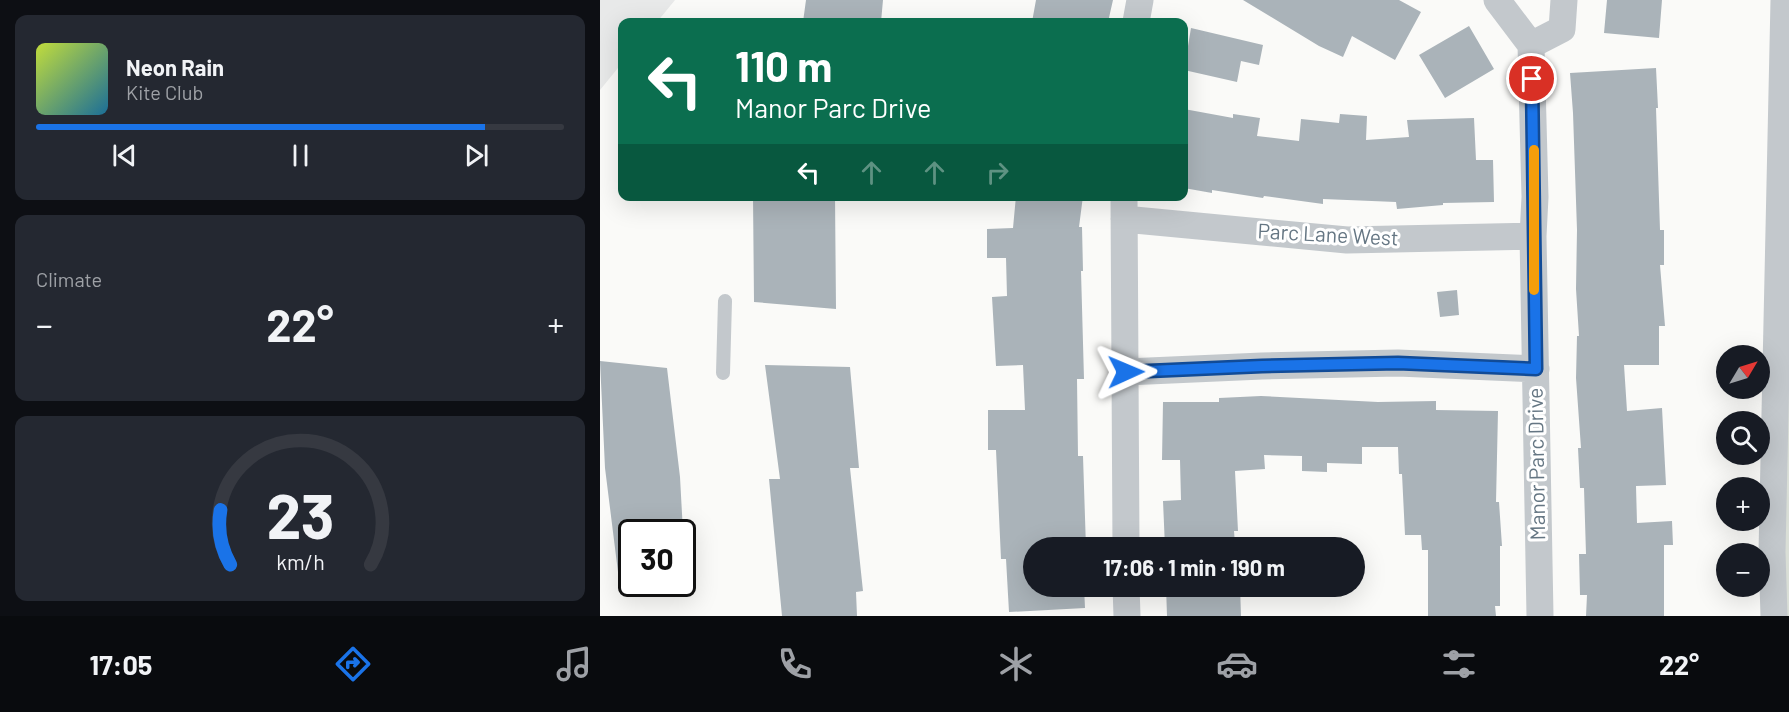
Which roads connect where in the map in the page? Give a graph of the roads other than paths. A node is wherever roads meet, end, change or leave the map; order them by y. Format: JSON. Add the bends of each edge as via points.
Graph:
{"nodes":[{"id":1,"x":1140,"y":0,"type":"edge"},
{"id":2,"x":1564,"y":0,"type":"edge"},
{"id":3,"x":1784,"y":0,"type":"edge"},
{"id":4,"x":1499,"y":1,"type":"edge"},
{"id":5,"x":1137,"y":18,"type":"edge"},
{"id":6,"x":1531,"y":45,"type":"junction"},
{"id":7,"x":1124,"y":208,"type":"edge"},
{"id":8,"x":1533,"y":236,"type":"junction"},
{"id":9,"x":725,"y":301,"type":"dead end"},
{"id":10,"x":1536,"y":369,"type":"junction"},
{"id":11,"x":1126,"y":372,"type":"junction"},
{"id":12,"x":723,"y":373,"type":"dead end"},
{"id":13,"x":1126,"y":537,"type":"edge"},
{"id":14,"x":1126,"y":597,"type":"edge"},
{"id":15,"x":1127,"y":616,"type":"edge"},
{"id":16,"x":1540,"y":616,"type":"edge"},
{"id":17,"x":1774,"y":616,"type":"edge"}],
"edges":[{"from":1,"to":5,"type":"street"},
{"from":2,"to":6,"type":"street","via":[[1562,29]]},
{"from":3,"to":17,"type":"street","via":[[1772,528]]},
{"from":4,"to":6,"type":"street"},
{"from":6,"to":8,"type":"street","name":"Manor Parc Drive"},
{"from":7,"to":8,"type":"street","name":"Parc Lane West","via":[[1347,240]]},
{"from":7,"to":11,"type":"street"},
{"from":8,"to":10,"type":"street","name":"Manor Parc Drive"},
{"from":9,"to":12,"type":"lane"},
{"from":10,"to":11,"type":"street","via":[[1398,363]]},
{"from":10,"to":16,"type":"street","name":"Manor Parc Drive"},
{"from":11,"to":13,"type":"street"},
{"from":14,"to":15,"type":"street"}]}
